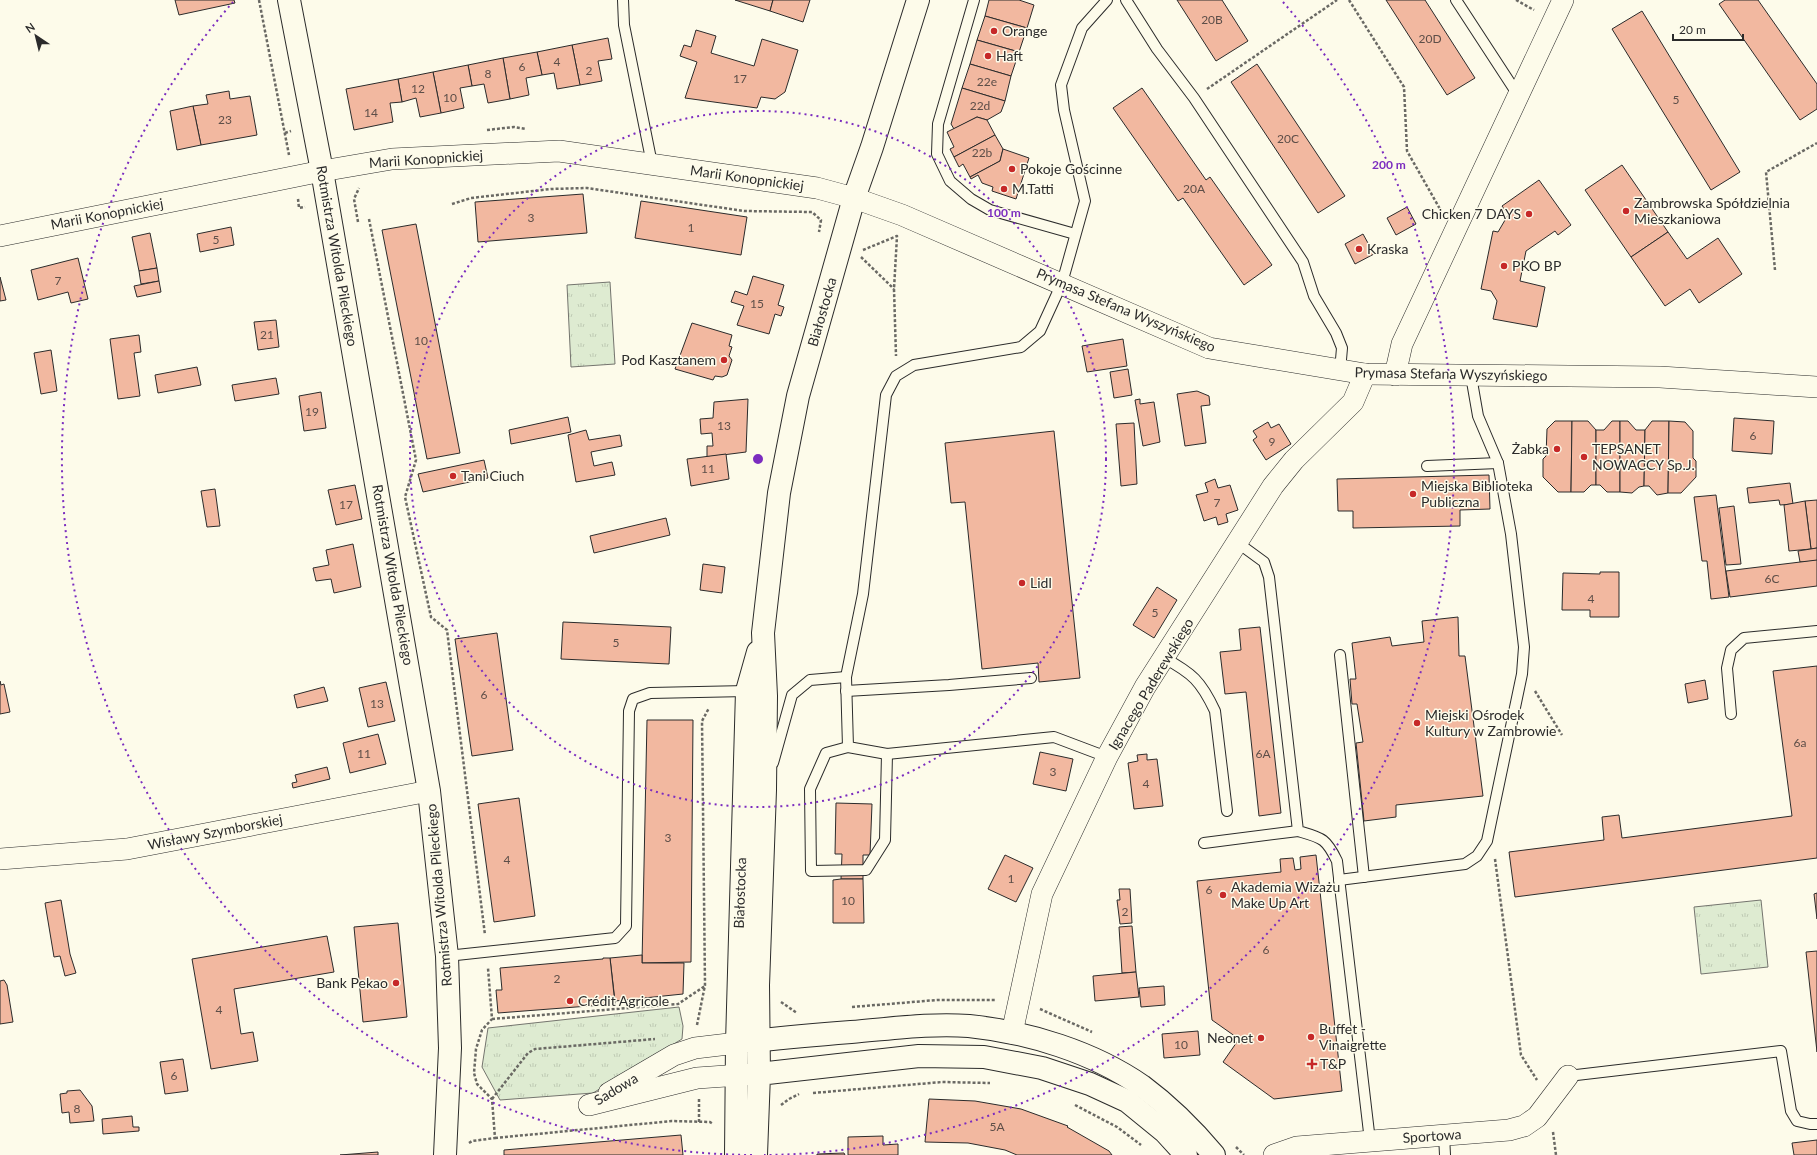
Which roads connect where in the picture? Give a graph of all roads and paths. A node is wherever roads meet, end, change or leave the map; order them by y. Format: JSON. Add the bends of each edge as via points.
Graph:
{"nodes":[{"id":1,"x":259,"y":0,"type":"edge"},
{"id":2,"x":289,"y":0,"type":"edge"},
{"id":3,"x":623,"y":0,"type":"edge"},
{"id":4,"x":918,"y":0,"type":"edge"},
{"id":5,"x":974,"y":0,"type":"edge"},
{"id":6,"x":1107,"y":0,"type":"edge"},
{"id":7,"x":1126,"y":0,"type":"edge"},
{"id":8,"x":1337,"y":0,"type":"edge"},
{"id":9,"x":1350,"y":0,"type":"edge"},
{"id":10,"x":1456,"y":0,"type":"edge"},
{"id":11,"x":1516,"y":0,"type":"edge"},
{"id":12,"x":1563,"y":0,"type":"edge"},
{"id":13,"x":1534,"y":10,"type":"dead end"},
{"id":14,"x":1518,"y":95,"type":"junction"},
{"id":15,"x":1194,"y":98,"type":"junction"},
{"id":16,"x":1817,"y":142,"type":"edge"},
{"id":17,"x":652,"y":164,"type":"junction"},
{"id":18,"x":322,"y":171,"type":"junction"},
{"id":19,"x":293,"y":177,"type":"junction"},
{"id":20,"x":854,"y":198,"type":"junction"},
{"id":21,"x":354,"y":199,"type":"dead end"},
{"id":22,"x":452,"y":204,"type":"dead end"},
{"id":23,"x":299,"y":208,"type":"dead end"},
{"id":24,"x":1441,"y":209,"type":"dead end"},
{"id":25,"x":369,"y":219,"type":"dead end"},
{"id":26,"x":358,"y":222,"type":"dead end"},
{"id":27,"x":1075,"y":234,"type":"junction"},
{"id":28,"x":0,"y":236,"type":"edge"},
{"id":29,"x":818,"y":238,"type":"dead end"},
{"id":30,"x":1775,"y":270,"type":"dead end"},
{"id":31,"x":1062,"y":283,"type":"junction"},
{"id":32,"x":894,"y":289,"type":"junction"},
{"id":33,"x":1340,"y":371,"type":"junction"},
{"id":34,"x":1365,"y":374,"type":"junction"},
{"id":35,"x":1395,"y":375,"type":"junction"},
{"id":36,"x":896,"y":376,"type":"junction"},
{"id":37,"x":1471,"y":376,"type":"junction"},
{"id":38,"x":1817,"y":387,"type":"edge"},
{"id":39,"x":1498,"y":463,"type":"junction"},
{"id":40,"x":1427,"y":466,"type":"dead end"},
{"id":41,"x":1238,"y":544,"type":"junction"},
{"id":42,"x":1817,"y":631,"type":"edge"},
{"id":43,"x":763,"y":633,"type":"junction"},
{"id":44,"x":1340,"y":655,"type":"dead end"},
{"id":45,"x":1164,"y":658,"type":"junction"},
{"id":46,"x":1522,"y":674,"type":"junction"},
{"id":47,"x":846,"y":677,"type":"junction"},
{"id":48,"x":1031,"y":678,"type":"dead end"},
{"id":49,"x":747,"y":691,"type":"junction"},
{"id":50,"x":846,"y":691,"type":"junction"},
{"id":51,"x":716,"y":692,"type":"junction"},
{"id":52,"x":1731,"y":714,"type":"dead end"},
{"id":53,"x":1562,"y":735,"type":"dead end"},
{"id":54,"x":848,"y":747,"type":"junction"},
{"id":55,"x":887,"y":754,"type":"junction"},
{"id":56,"x":1107,"y":757,"type":"junction"},
{"id":57,"x":765,"y":790,"type":"junction"},
{"id":58,"x":429,"y":791,"type":"junction"},
{"id":59,"x":1227,"y":811,"type":"dead end"},
{"id":60,"x":1298,"y":831,"type":"junction"},
{"id":61,"x":1487,"y":841,"type":"junction"},
{"id":62,"x":1204,"y":842,"type":"dead end"},
{"id":63,"x":0,"y":859,"type":"edge"},
{"id":64,"x":1364,"y":877,"type":"junction"},
{"id":65,"x":1339,"y":880,"type":"junction"},
{"id":66,"x":487,"y":952,"type":"junction"},
{"id":67,"x":447,"y":956,"type":"junction"},
{"id":68,"x":705,"y":985,"type":"junction"},
{"id":69,"x":492,"y":1019,"type":"junction"},
{"id":70,"x":696,"y":1029,"type":"dead end"},
{"id":71,"x":1012,"y":1033,"type":"junction"},
{"id":72,"x":657,"y":1039,"type":"dead end"},
{"id":73,"x":759,"y":1040,"type":"junction"},
{"id":74,"x":737,"y":1043,"type":"junction"},
{"id":75,"x":759,"y":1074,"type":"junction"},
{"id":76,"x":736,"y":1076,"type":"junction"},
{"id":77,"x":1568,"y":1076,"type":"joint"},
{"id":78,"x":992,"y":1083,"type":"dead end"},
{"id":79,"x":801,"y":1093,"type":"dead end"},
{"id":80,"x":808,"y":1093,"type":"dead end"},
{"id":81,"x":699,"y":1095,"type":"dead end"},
{"id":82,"x":492,"y":1099,"type":"junction"},
{"id":83,"x":1549,"y":1100,"type":"junction"},
{"id":84,"x":1070,"y":1103,"type":"dead end"},
{"id":85,"x":779,"y":1108,"type":"dead end"},
{"id":86,"x":699,"y":1122,"type":"junction"},
{"id":87,"x":1813,"y":1124,"type":"edge"},
{"id":88,"x":715,"y":1125,"type":"dead end"},
{"id":89,"x":495,"y":1138,"type":"junction"},
{"id":90,"x":1370,"y":1141,"type":"junction"},
{"id":91,"x":464,"y":1145,"type":"dead end"},
{"id":92,"x":1445,"y":1145,"type":"edge"},
{"id":93,"x":1145,"y":1147,"type":"dead end"},
{"id":94,"x":445,"y":1155,"type":"edge"},
{"id":95,"x":736,"y":1155,"type":"edge"},
{"id":96,"x":756,"y":1155,"type":"edge"},
{"id":97,"x":1186,"y":1155,"type":"edge"},
{"id":98,"x":1214,"y":1155,"type":"edge"},
{"id":99,"x":1274,"y":1155,"type":"edge"},
{"id":100,"x":1556,"y":1155,"type":"edge"}],
"edges":[{"from":1,"to":19,"type":"path"},
{"from":2,"to":18,"type":"main road","name":"Rotmistrza Witolda Pileckiego"},
{"from":3,"to":17,"type":"lane","via":[[624,25]]},
{"from":4,"to":20,"type":"main road","name":"Białostocka"},
{"from":5,"to":27,"type":"lane","via":[[938,124],[938,154],[950,181],[990,210]]},
{"from":6,"to":27,"type":"lane","via":[[1082,28],[1061,85],[1064,110],[1085,201]]},
{"from":7,"to":15,"type":"lane","via":[[1157,49]]},
{"from":8,"to":15,"type":"path"},
{"from":9,"to":24,"type":"path","via":[[1404,87],[1407,151]]},
{"from":10,"to":14,"type":"lane"},
{"from":11,"to":13,"type":"path"},
{"from":12,"to":14,"type":"street"},
{"from":14,"to":35,"type":"street","via":[[1402,344]]},
{"from":15,"to":33,"type":"lane","via":[[1303,262],[1314,296],[1342,348]]},
{"from":16,"to":30,"type":"path","via":[[1766,172]]},
{"from":17,"to":18,"type":"street","name":"Marii Konopnickiej","via":[[559,151],[392,159]]},
{"from":17,"to":20,"type":"street","name":"Marii Konopnickiej","via":[[817,188]]},
{"from":18,"to":19,"type":"street","name":"Marii Konopnickiej"},
{"from":18,"to":58,"type":"main road","name":"Rotmistrza Witolda Pileckiego"},
{"from":19,"to":23,"type":"path"},
{"from":19,"to":28,"type":"street","name":"Marii Konopnickiej"},
{"from":20,"to":31,"type":"street","name":"Prymasa Stefana Wyszyńskiego","via":[[902,215]]},
{"from":20,"to":43,"type":"main road","name":"Białostocka","via":[[798,396],[778,493]]},
{"from":21,"to":26,"type":"path"},
{"from":22,"to":29,"type":"path","via":[[472,198],[551,189],[587,188],[744,211],[812,212],[821,220]]},
{"from":25,"to":66,"type":"path","via":[[416,460],[405,497],[431,617],[446,630]]},
{"from":27,"to":31,"type":"lane"},
{"from":31,"to":33,"type":"street","name":"Prymasa Stefana Wyszyńskiego","via":[[1209,348]]},
{"from":31,"to":36,"type":"lane","via":[[1040,331],[1021,347],[914,365]]},
{"from":32,"to":32,"type":"path","via":[[895,282],[896,236],[857,253]]},
{"from":32,"to":36,"type":"path"},
{"from":33,"to":34,"type":"street","name":"Prymasa Stefana Wyszyńskiego"},
{"from":34,"to":35,"type":"street","name":"Prymasa Stefana Wyszyńskiego"},
{"from":34,"to":41,"type":"street","name":"Ignacego Paderewskiego","via":[[1353,402],[1294,460],[1273,486]]},
{"from":35,"to":37,"type":"street","name":"Prymasa Stefana Wyszyńskiego"},
{"from":36,"to":47,"type":"lane","via":[[886,395],[863,594]]},
{"from":37,"to":38,"type":"street","name":"Prymasa Stefana Wyszyńskiego","via":[[1660,377]]},
{"from":37,"to":39,"type":"lane","via":[[1478,416]]},
{"from":39,"to":40,"type":"lane"},
{"from":39,"to":46,"type":"lane","via":[[1511,534],[1524,647]]},
{"from":41,"to":45,"type":"street","name":"Ignacego Paderewskiego"},
{"from":41,"to":60,"type":"lane","via":[[1264,562],[1269,577]]},
{"from":42,"to":52,"type":"lane","via":[[1744,638],[1731,650],[1727,668]]},
{"from":43,"to":49,"type":"main road","name":"Białostocka"},
{"from":43,"to":57,"type":"main road","name":"Białostocka","via":[[766,696]]},
{"from":44,"to":64,"type":"lane"},
{"from":45,"to":56,"type":"street","name":"Ignacego Paderewskiego"},
{"from":45,"to":59,"type":"lane","via":[[1186,670],[1199,683],[1215,711]]},
{"from":46,"to":53,"type":"path","via":[[1539,696]]},
{"from":46,"to":61,"type":"lane"},
{"from":47,"to":50,"type":"lane"},
{"from":47,"to":57,"type":"lane","via":[[810,680],[792,695]]},
{"from":48,"to":50,"type":"lane"},
{"from":49,"to":51,"type":"lane"},
{"from":49,"to":74,"type":"main road","name":"Białostocka"},
{"from":50,"to":54,"type":"lane"},
{"from":51,"to":66,"type":"lane","via":[[650,693],[633,699],[629,711],[626,926],[615,938]]},
{"from":51,"to":68,"type":"path","via":[[702,721]]},
{"from":54,"to":55,"type":"lane"},
{"from":54,"to":55,"type":"lane","via":[[826,752],[810,789],[811,871],[866,870],[885,840]]},
{"from":55,"to":56,"type":"lane","via":[[1054,737]]},
{"from":56,"to":71,"type":"street","name":"Ignacego Paderewskiego","via":[[1042,894]]},
{"from":57,"to":73,"type":"main road","name":"Białostocka","via":[[758,985]]},
{"from":58,"to":63,"type":"street","name":"Wisławy Szymborskiej","via":[[127,849]]},
{"from":58,"to":67,"type":"main road","name":"Rotmistrza Witolda Pileckiego"},
{"from":60,"to":62,"type":"lane"},
{"from":60,"to":65,"type":"lane","via":[[1316,836],[1329,844],[1337,861]]},
{"from":61,"to":64,"type":"lane","via":[[1477,856],[1465,864]]},
{"from":61,"to":83,"type":"path","via":[[1496,862],[1522,1055]]},
{"from":64,"to":65,"type":"lane"},
{"from":65,"to":90,"type":"lane"},
{"from":66,"to":67,"type":"lane"},
{"from":66,"to":69,"type":"path"},
{"from":67,"to":94,"type":"main road","name":"Rotmistrza Witolda Pileckiego","via":[[450,1048]]},
{"from":68,"to":69,"type":"path","via":[[678,1004]]},
{"from":68,"to":70,"type":"path"},
{"from":69,"to":82,"type":"path","via":[[482,1030],[474,1072],[477,1084]]},
{"from":71,"to":73,"type":"main road","name":"Sadowa","via":[[968,1026],[919,1027]]},
{"from":71,"to":98,"type":"main road","name":"Sadowa","via":[[1066,1048],[1114,1069],[1142,1086],[1173,1111]]},
{"from":72,"to":82,"type":"path","via":[[534,1049],[528,1053]]},
{"from":73,"to":74,"type":"main road","name":"Sadowa"},
{"from":73,"to":75,"type":"main road","name":"Białostocka"},
{"from":74,"to":76,"type":"main road","name":"Białostocka"},
{"from":74,"to":76,"type":"street","name":"Sadowa","via":[[695,1048],[674,1055],[589,1105],[697,1078]]},
{"from":75,"to":76,"type":"street"},
{"from":75,"to":96,"type":"main road","name":"Białostocka"},
{"from":75,"to":97,"type":"main road","via":[[919,1056],[984,1057],[1035,1066],[1090,1084],[1127,1101],[1165,1132]]},
{"from":76,"to":95,"type":"main road","name":"Białostocka"},
{"from":77,"to":83,"type":"street","name":"Sportowa"},
{"from":77,"to":87,"type":"lane","via":[[1780,1051],[1791,1111],[1797,1121]]},
{"from":78,"to":80,"type":"path","via":[[942,1082]]},
{"from":79,"to":85,"type":"path"},
{"from":81,"to":86,"type":"path"},
{"from":82,"to":89,"type":"path"},
{"from":83,"to":92,"type":"street","name":"Sportowa","via":[[1537,1116],[1524,1126]]},
{"from":83,"to":100,"type":"path"},
{"from":84,"to":93,"type":"path","via":[[1117,1126]]},
{"from":86,"to":88,"type":"path","via":[[710,1122]]},
{"from":86,"to":89,"type":"path","via":[[672,1121]]},
{"from":89,"to":91,"type":"path","via":[[472,1140]]},
{"from":90,"to":92,"type":"street","name":"Sportowa"},
{"from":90,"to":99,"type":"street","name":"Sportowa","via":[[1297,1147]]}]}
